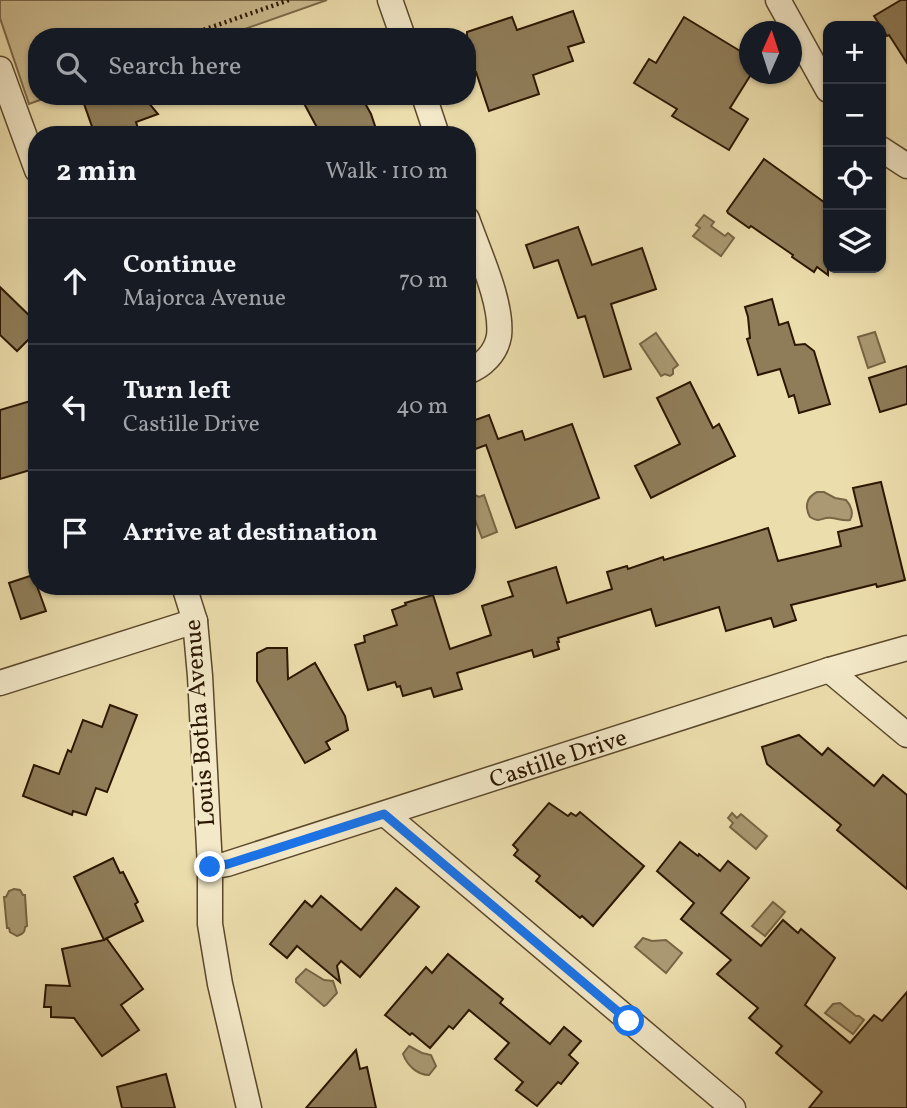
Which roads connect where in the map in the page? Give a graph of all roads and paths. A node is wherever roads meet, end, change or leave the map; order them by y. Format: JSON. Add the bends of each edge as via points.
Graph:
{"nodes":[{"id":1,"x":289,"y":0,"type":"edge"},
{"id":2,"x":390,"y":0,"type":"edge"},
{"id":3,"x":778,"y":0,"type":"edge"},
{"id":4,"x":209,"y":28,"type":"edge"},
{"id":5,"x":400,"y":28,"type":"edge"},
{"id":6,"x":0,"y":69,"type":"edge"},
{"id":7,"x":825,"y":84,"type":"edge"},
{"id":8,"x":427,"y":105,"type":"edge"},
{"id":9,"x":435,"y":126,"type":"edge"},
{"id":10,"x":28,"y":145,"type":"edge"},
{"id":11,"x":886,"y":152,"type":"edge"},
{"id":12,"x":907,"y":166,"type":"edge"},
{"id":13,"x":476,"y":245,"type":"edge"},
{"id":14,"x":476,"y":367,"type":"edge"},
{"id":15,"x":187,"y":595,"type":"edge"},
{"id":16,"x":195,"y":621,"type":"junction"},
{"id":17,"x":907,"y":648,"type":"edge"},
{"id":18,"x":829,"y":670,"type":"junction"},
{"id":19,"x":0,"y":683,"type":"edge"},
{"id":20,"x":907,"y":735,"type":"edge"},
{"id":21,"x":384,"y":814,"type":"junction"},
{"id":22,"x":210,"y":867,"type":"junction"},
{"id":23,"x":249,"y":1108,"type":"edge"},
{"id":24,"x":733,"y":1108,"type":"edge"}],
"edges":[{"from":1,"to":4,"type":"path"},
{"from":2,"to":5,"type":"street"},
{"from":3,"to":7,"type":"street"},
{"from":6,"to":10,"type":"street"},
{"from":8,"to":9,"type":"street"},
{"from":11,"to":12,"type":"street"},
{"from":13,"to":14,"type":"street","via":[[493,293],[499,337],[489,357]]},
{"from":15,"to":16,"type":"street","name":"Louis Botha Avenue"},
{"from":16,"to":19,"type":"street"},
{"from":16,"to":22,"type":"street","name":"Louis Botha Avenue"},
{"from":17,"to":18,"type":"street","name":"Castille Drive"},
{"from":18,"to":20,"type":"street"},
{"from":18,"to":21,"type":"street","name":"Castille Drive"},
{"from":21,"to":22,"type":"street","name":"Castille Drive"},
{"from":21,"to":24,"type":"street"},
{"from":22,"to":23,"type":"street","name":"Louis Botha Avenue","via":[[210,924]]}]}
